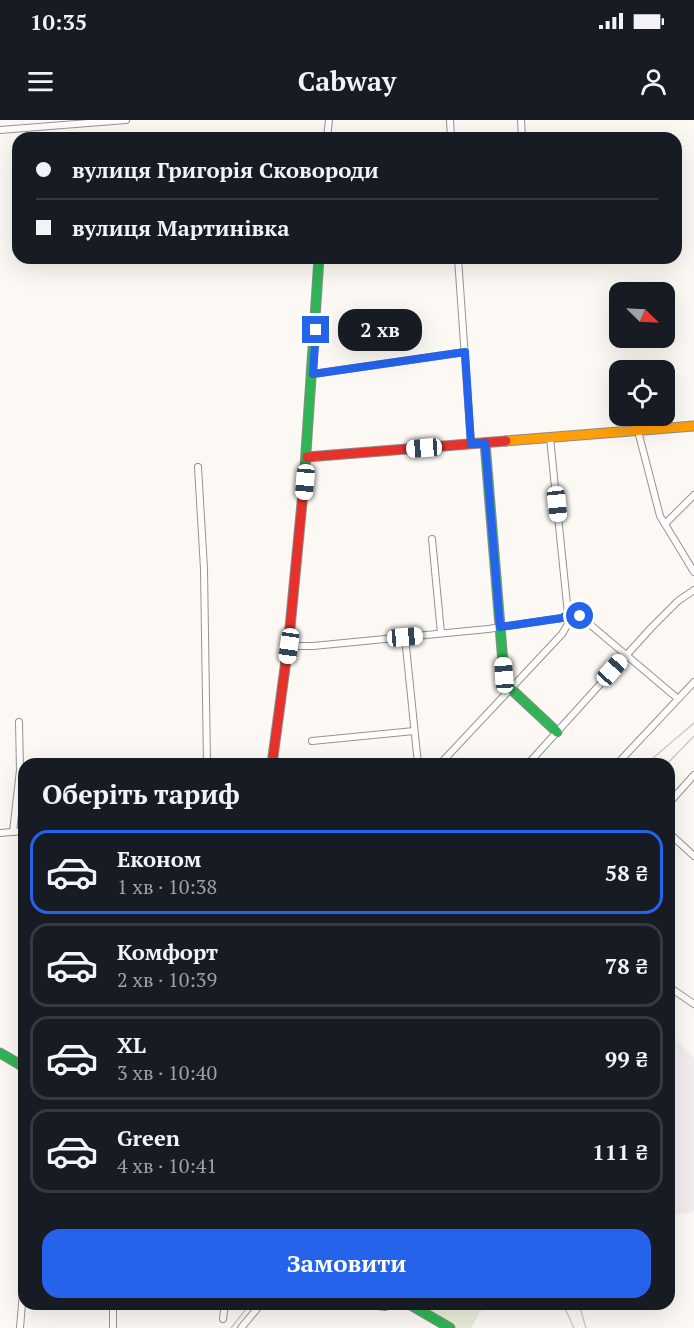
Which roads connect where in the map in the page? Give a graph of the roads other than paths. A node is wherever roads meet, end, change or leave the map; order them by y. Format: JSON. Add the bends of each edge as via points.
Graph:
{"nodes":[{"id":1,"x":126,"y":120,"type":"edge"},
{"id":2,"x":0,"y":130,"type":"edge"},
{"id":3,"x":319,"y":264,"type":"edge"},
{"id":4,"x":458,"y":264,"type":"edge"},
{"id":5,"x":465,"y":352,"type":"junction"},
{"id":6,"x":313,"y":374,"type":"junction"},
{"id":7,"x":694,"y":426,"type":"edge"},
{"id":8,"x":638,"y":431,"type":"junction"},
{"id":9,"x":550,"y":438,"type":"junction"},
{"id":10,"x":485,"y":443,"type":"junction"},
{"id":11,"x":471,"y":444,"type":"junction"},
{"id":12,"x":307,"y":457,"type":"junction"},
{"id":13,"x":198,"y":467,"type":"dead end"},
{"id":14,"x":694,"y":495,"type":"edge"},
{"id":15,"x":665,"y":524,"type":"junction"},
{"id":16,"x":432,"y":539,"type":"dead end"},
{"id":17,"x":694,"y":572,"type":"edge"},
{"id":18,"x":694,"y":590,"type":"edge"},
{"id":19,"x":569,"y":614,"type":"junction"},
{"id":20,"x":500,"y":627,"type":"junction"},
{"id":21,"x":441,"y":633,"type":"junction"},
{"id":22,"x":405,"y":637,"type":"junction"},
{"id":23,"x":289,"y":646,"type":"junction"},
{"id":24,"x":626,"y":655,"type":"junction"},
{"id":25,"x":694,"y":682,"type":"edge"},
{"id":26,"x":510,"y":688,"type":"junction"},
{"id":27,"x":677,"y":698,"type":"junction"},
{"id":28,"x":19,"y":722,"type":"dead end"},
{"id":29,"x":414,"y":731,"type":"junction"},
{"id":30,"x":557,"y":732,"type":"junction"},
{"id":31,"x":312,"y":741,"type":"dead end"},
{"id":32,"x":20,"y":758,"type":"edge"},
{"id":33,"x":207,"y":758,"type":"edge"},
{"id":34,"x":274,"y":758,"type":"edge"},
{"id":35,"x":417,"y":758,"type":"edge"},
{"id":36,"x":446,"y":758,"type":"edge"},
{"id":37,"x":533,"y":758,"type":"edge"},
{"id":38,"x":622,"y":758,"type":"edge"},
{"id":39,"x":694,"y":775,"type":"edge"},
{"id":40,"x":18,"y":788,"type":"edge"},
{"id":41,"x":675,"y":796,"type":"edge"},
{"id":42,"x":13,"y":832,"type":"junction"},
{"id":43,"x":18,"y":832,"type":"edge"},
{"id":44,"x":0,"y":833,"type":"edge"},
{"id":45,"x":675,"y":839,"type":"edge"},
{"id":46,"x":694,"y":856,"type":"edge"},
{"id":47,"x":675,"y":991,"type":"edge"},
{"id":48,"x":694,"y":1005,"type":"edge"},
{"id":49,"x":0,"y":1053,"type":"edge"},
{"id":50,"x":18,"y":1064,"type":"edge"},
{"id":51,"x":22,"y":1310,"type":"edge"},
{"id":52,"x":113,"y":1310,"type":"edge"},
{"id":53,"x":224,"y":1310,"type":"edge"},
{"id":54,"x":256,"y":1310,"type":"edge"},
{"id":55,"x":419,"y":1310,"type":"edge"},
{"id":56,"x":223,"y":1319,"type":"dead end"},
{"id":57,"x":20,"y":1328,"type":"edge"},
{"id":58,"x":113,"y":1328,"type":"edge"},
{"id":59,"x":241,"y":1328,"type":"edge"},
{"id":60,"x":450,"y":1328,"type":"edge"}],
"edges":[{"from":1,"to":2,"type":"street"},
{"from":3,"to":6,"type":"street"},
{"from":4,"to":5,"type":"street"},
{"from":5,"to":6,"type":"street"},
{"from":5,"to":11,"type":"street"},
{"from":6,"to":12,"type":"street"},
{"from":7,"to":8,"type":"street"},
{"from":8,"to":9,"type":"street"},
{"from":8,"to":15,"type":"street"},
{"from":9,"to":10,"type":"street"},
{"from":9,"to":19,"type":"street"},
{"from":10,"to":11,"type":"street"},
{"from":10,"to":20,"type":"street"},
{"from":11,"to":12,"type":"street"},
{"from":12,"to":23,"type":"street"},
{"from":13,"to":33,"type":"street","via":[[205,580]]},
{"from":14,"to":15,"type":"street"},
{"from":15,"to":17,"type":"street"},
{"from":16,"to":21,"type":"street"},
{"from":18,"to":24,"type":"street","via":[[678,601]]},
{"from":19,"to":20,"type":"street"},
{"from":19,"to":24,"type":"street","via":[[580,616]]},
{"from":19,"to":26,"type":"street","via":[[562,634]]},
{"from":20,"to":21,"type":"street"},
{"from":20,"to":26,"type":"street","via":[[504,675]]},
{"from":21,"to":22,"type":"street"},
{"from":22,"to":23,"type":"street"},
{"from":22,"to":29,"type":"street"},
{"from":23,"to":34,"type":"street"},
{"from":24,"to":27,"type":"street"},
{"from":24,"to":30,"type":"street"},
{"from":25,"to":27,"type":"street"},
{"from":26,"to":30,"type":"street"},
{"from":26,"to":36,"type":"street"},
{"from":27,"to":38,"type":"street"},
{"from":28,"to":32,"type":"street"},
{"from":29,"to":31,"type":"street"},
{"from":29,"to":35,"type":"street"},
{"from":30,"to":37,"type":"street"},
{"from":39,"to":41,"type":"street"},
{"from":40,"to":42,"type":"street"},
{"from":42,"to":43,"type":"street"},
{"from":42,"to":44,"type":"street"},
{"from":45,"to":46,"type":"street"},
{"from":47,"to":48,"type":"street"},
{"from":49,"to":50,"type":"street"},
{"from":51,"to":57,"type":"street"},
{"from":52,"to":58,"type":"street"},
{"from":53,"to":56,"type":"street"},
{"from":54,"to":59,"type":"street"},
{"from":55,"to":60,"type":"street"}]}
